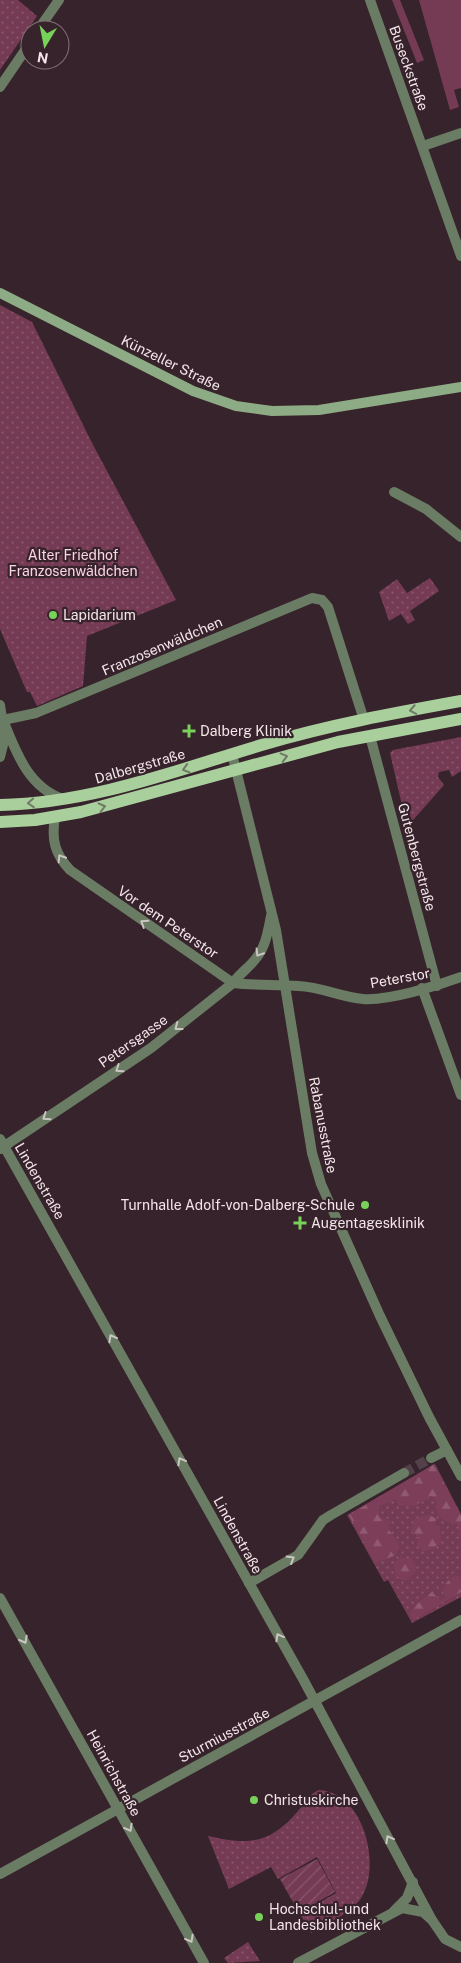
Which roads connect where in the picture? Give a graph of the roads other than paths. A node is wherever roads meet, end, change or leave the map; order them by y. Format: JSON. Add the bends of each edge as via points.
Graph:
{"nodes":[{"id":1,"x":59,"y":0,"type":"edge"},
{"id":2,"x":370,"y":0,"type":"edge"},
{"id":3,"x":45,"y":20,"type":"edge"},
{"id":4,"x":20,"y":57,"type":"edge"},
{"id":5,"x":0,"y":87,"type":"edge"},
{"id":6,"x":461,"y":134,"type":"edge"},
{"id":7,"x":423,"y":146,"type":"junction"},
{"id":8,"x":461,"y":256,"type":"edge"},
{"id":9,"x":0,"y":292,"type":"edge"},
{"id":10,"x":461,"y":387,"type":"edge"},
{"id":11,"x":394,"y":492,"type":"dead end"},
{"id":12,"x":461,"y":537,"type":"edge"},
{"id":13,"x":461,"y":701,"type":"edge"},
{"id":14,"x":0,"y":705,"type":"edge"},
{"id":15,"x":461,"y":719,"type":"edge"},
{"id":16,"x":3,"y":720,"type":"junction"},
{"id":17,"x":364,"y":720,"type":"junction"},
{"id":18,"x":370,"y":736,"type":"junction"},
{"id":19,"x":232,"y":754,"type":"junction"},
{"id":20,"x":0,"y":757,"type":"edge"},
{"id":21,"x":236,"y":770,"type":"junction"},
{"id":22,"x":63,"y":799,"type":"junction"},
{"id":23,"x":0,"y":804,"type":"edge"},
{"id":24,"x":55,"y":818,"type":"junction"},
{"id":25,"x":0,"y":822,"type":"edge"},
{"id":26,"x":271,"y":916,"type":"junction"},
{"id":27,"x":461,"y":977,"type":"edge"},
{"id":28,"x":233,"y":983,"type":"junction"},
{"id":29,"x":284,"y":986,"type":"junction"},
{"id":30,"x":437,"y":986,"type":"junction"},
{"id":31,"x":422,"y":988,"type":"junction"},
{"id":32,"x":461,"y":1095,"type":"edge"},
{"id":33,"x":2,"y":1145,"type":"edge"},
{"id":34,"x":446,"y":1450,"type":"junction"},
{"id":35,"x":431,"y":1458,"type":"tunnel mouth"},
{"id":36,"x":404,"y":1473,"type":"tunnel mouth"},
{"id":37,"x":461,"y":1476,"type":"edge"},
{"id":38,"x":249,"y":1583,"type":"junction"},
{"id":39,"x":0,"y":1598,"type":"edge"},
{"id":40,"x":461,"y":1620,"type":"edge"},
{"id":41,"x":315,"y":1702,"type":"junction"},
{"id":42,"x":118,"y":1808,"type":"junction"},
{"id":43,"x":0,"y":1874,"type":"edge"},
{"id":44,"x":413,"y":1882,"type":"junction"},
{"id":45,"x":394,"y":1911,"type":"junction"},
{"id":46,"x":432,"y":1920,"type":"junction"},
{"id":47,"x":458,"y":1948,"type":"edge"},
{"id":48,"x":204,"y":1963,"type":"edge"},
{"id":49,"x":298,"y":1963,"type":"edge"}],
"edges":[{"from":1,"to":3,"type":"street"},
{"from":2,"to":7,"type":"street","name":"Buseckstraße"},
{"from":4,"to":5,"type":"street"},
{"from":6,"to":7,"type":"street"},
{"from":7,"to":8,"type":"street","name":"Buseckstraße"},
{"from":9,"to":10,"type":"main road","name":"Künzeller Straße","via":[[177,384],[212,400],[236,406],[272,411],[319,410]]},
{"from":11,"to":12,"type":"street","via":[[426,509]]},
{"from":13,"to":17,"type":"main road","name":"Dalbergstraße","one_way":true},
{"from":14,"to":16,"type":"street"},
{"from":15,"to":18,"type":"main road"},
{"from":16,"to":17,"type":"street","name":"Franzosenwäldchen","via":[[36,713],[312,598],[322,600],[328,606]]},
{"from":16,"to":20,"type":"street","via":[[5,737]]},
{"from":16,"to":22,"type":"street","via":[[31,779]]},
{"from":17,"to":19,"type":"main road","name":"Dalbergstraße","via":[[306,732]]},
{"from":21,"to":18,"type":"main road","one_way":true},
{"from":18,"to":30,"type":"street","name":"Gutenbergstraße"},
{"from":19,"to":21,"type":"street","name":"Rabanusstraße"},
{"from":19,"to":22,"type":"main road","name":"Dalbergstraße","one_way":true,"via":[[121,788]]},
{"from":24,"to":21,"type":"main road","one_way":true},
{"from":21,"to":26,"type":"street","name":"Rabanusstraße"},
{"from":22,"to":23,"type":"main road","name":"Dalbergstraße","one_way":true},
{"from":24,"to":25,"type":"main road"},
{"from":28,"to":24,"type":"street","name":"Vor dem Peterstor","one_way":true,"via":[[70,870],[57,856],[53,829]]},
{"from":26,"to":28,"type":"street","one_way":true,"via":[[262,950]]},
{"from":26,"to":29,"type":"street","name":"Rabanusstraße"},
{"from":27,"to":30,"type":"street","name":"Peterstor"},
{"from":28,"to":29,"type":"street"},
{"from":28,"to":33,"type":"street","name":"Petersgasse","one_way":true,"via":[[151,1048]]},
{"from":29,"to":31,"type":"street","name":"Peterstor","via":[[300,986],[363,999]]},
{"from":29,"to":34,"type":"street","name":"Rabanusstraße","via":[[312,1153],[321,1184],[380,1316]]},
{"from":30,"to":31,"type":"street","name":"Peterstor"},
{"from":31,"to":32,"type":"street"},
{"from":38,"to":33,"type":"street","name":"Lindenstraße","one_way":true},
{"from":34,"to":35,"type":"street"},
{"from":34,"to":37,"type":"street","name":"Rabanusstraße"},
{"from":38,"to":36,"type":"street","one_way":true,"via":[[298,1555],[323,1520]]},
{"from":41,"to":38,"type":"street","name":"Lindenstraße","one_way":true},
{"from":39,"to":42,"type":"street","name":"Heinrichstraße","one_way":true},
{"from":40,"to":41,"type":"street","name":"Sturmiusstraße"},
{"from":41,"to":42,"type":"street","name":"Sturmiusstraße"},
{"from":44,"to":41,"type":"street","name":"Lindenstraße","one_way":true},
{"from":42,"to":43,"type":"street","name":"Sturmiusstraße"},
{"from":42,"to":48,"type":"street","name":"Heinrichstraße","one_way":true},
{"from":44,"to":45,"type":"street","via":[[407,1898]]},
{"from":44,"to":46,"type":"street","name":"Lindenstraße"},
{"from":45,"to":46,"type":"street","via":[[402,1908],[417,1910]]},
{"from":45,"to":49,"type":"street"},
{"from":46,"to":47,"type":"street","name":"Lindenstraße","via":[[445,1939]]}]}
